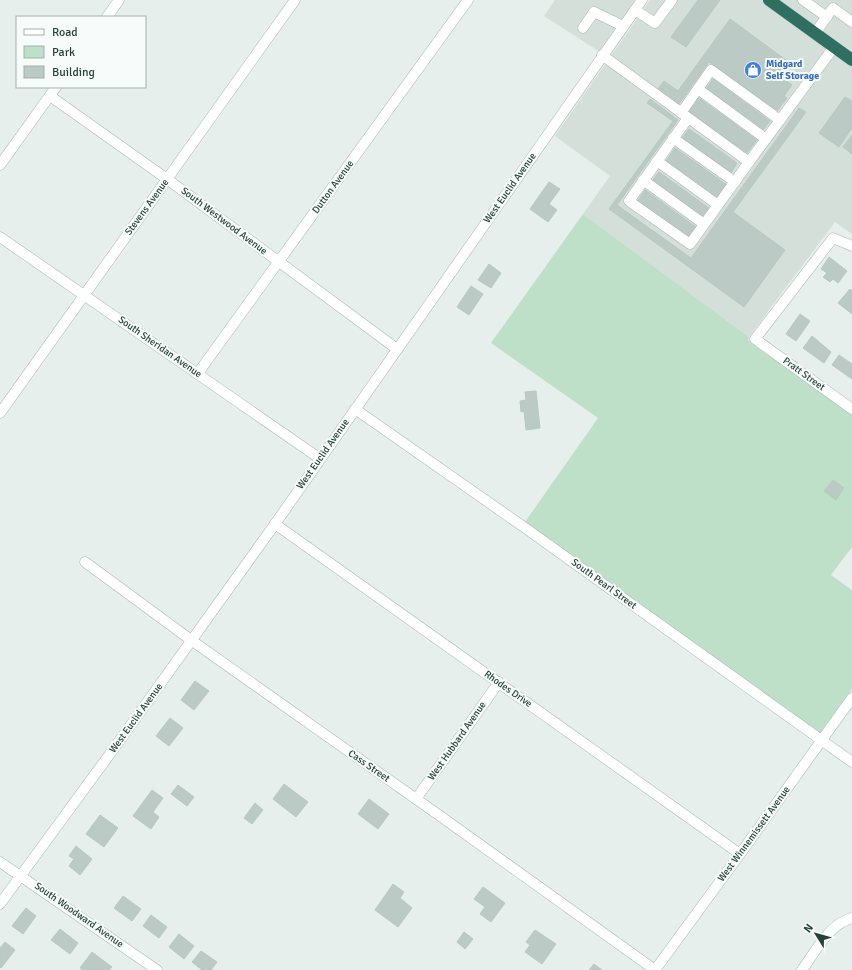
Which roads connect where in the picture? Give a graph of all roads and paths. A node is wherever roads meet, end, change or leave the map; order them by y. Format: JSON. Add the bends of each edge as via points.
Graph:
{"nodes":[{"id":1,"x":119,"y":0,"type":"edge"},
{"id":2,"x":295,"y":0,"type":"edge"},
{"id":3,"x":468,"y":0,"type":"edge"},
{"id":4,"x":642,"y":0,"type":"edge"},
{"id":5,"x":672,"y":0,"type":"edge"},
{"id":6,"x":770,"y":0,"type":"edge"},
{"id":7,"x":803,"y":0,"type":"edge"},
{"id":8,"x":635,"y":10,"type":"junction"},
{"id":9,"x":108,"y":16,"type":"edge"},
{"id":10,"x":827,"y":17,"type":"junction"},
{"id":11,"x":852,"y":22,"type":"edge"},
{"id":12,"x":623,"y":26,"type":"junction"},
{"id":13,"x":583,"y":28,"type":"dead end"},
{"id":14,"x":815,"y":33,"type":"junction"},
{"id":15,"x":834,"y":47,"type":"junction"},
{"id":16,"x":602,"y":55,"type":"junction"},
{"id":17,"x":852,"y":60,"type":"edge"},
{"id":18,"x":55,"y":88,"type":"edge"},
{"id":19,"x":698,"y":89,"type":"junction"},
{"id":20,"x":50,"y":96,"type":"junction"},
{"id":21,"x":684,"y":115,"type":"junction"},
{"id":22,"x":780,"y":120,"type":"junction"},
{"id":23,"x":673,"y":138,"type":"junction"},
{"id":24,"x":766,"y":139,"type":"junction"},
{"id":25,"x":657,"y":161,"type":"junction"},
{"id":26,"x":749,"y":162,"type":"junction"},
{"id":27,"x":0,"y":165,"type":"edge"},
{"id":28,"x":167,"y":179,"type":"junction"},
{"id":29,"x":644,"y":180,"type":"junction"},
{"id":30,"x":735,"y":182,"type":"junction"},
{"id":31,"x":718,"y":205,"type":"junction"},
{"id":32,"x":704,"y":224,"type":"junction"},
{"id":33,"x":0,"y":237,"type":"edge"},
{"id":34,"x":852,"y":246,"type":"edge"},
{"id":35,"x":279,"y":262,"type":"junction"},
{"id":36,"x":84,"y":295,"type":"junction"},
{"id":37,"x":397,"y":349,"type":"junction"},
{"id":38,"x":198,"y":373,"type":"junction"},
{"id":39,"x":355,"y":409,"type":"junction"},
{"id":40,"x":852,"y":409,"type":"edge"},
{"id":41,"x":0,"y":413,"type":"edge"},
{"id":42,"x":319,"y":458,"type":"junction"},
{"id":43,"x":274,"y":524,"type":"junction"},
{"id":44,"x":85,"y":562,"type":"dead end"},
{"id":45,"x":191,"y":640,"type":"junction"},
{"id":46,"x":499,"y":682,"type":"junction"},
{"id":47,"x":852,"y":698,"type":"edge"},
{"id":48,"x":822,"y":740,"type":"junction"},
{"id":49,"x":852,"y":762,"type":"edge"},
{"id":50,"x":416,"y":799,"type":"junction"},
{"id":51,"x":740,"y":854,"type":"junction"},
{"id":52,"x":0,"y":862,"type":"edge"},
{"id":53,"x":20,"y":876,"type":"junction"},
{"id":54,"x":0,"y":904,"type":"edge"},
{"id":55,"x":852,"y":918,"type":"edge"},
{"id":56,"x":157,"y":970,"type":"edge"},
{"id":57,"x":655,"y":970,"type":"edge"},
{"id":58,"x":802,"y":970,"type":"edge"}],
"edges":[{"from":1,"to":9,"type":"street"},
{"from":2,"to":28,"type":"street","name":"Stevens Avenue"},
{"from":3,"to":35,"type":"street","name":"Dutton Avenue"},
{"from":4,"to":8,"type":"street","name":"West Euclid Avenue"},
{"from":5,"to":8,"type":"street","via":[[654,24]]},
{"from":6,"to":14,"type":"highway"},
{"from":7,"to":10,"type":"street"},
{"from":8,"to":12,"type":"street","name":"West Euclid Avenue"},
{"from":10,"to":11,"type":"street","via":[[834,8]]},
{"from":10,"to":14,"type":"street"},
{"from":12,"to":13,"type":"street","via":[[594,12]]},
{"from":12,"to":16,"type":"street","name":"West Euclid Avenue"},
{"from":14,"to":15,"type":"highway"},
{"from":15,"to":17,"type":"highway"},
{"from":15,"to":22,"type":"street"},
{"from":16,"to":21,"type":"street"},
{"from":16,"to":37,"type":"street","name":"West Euclid Avenue"},
{"from":18,"to":20,"type":"street"},
{"from":19,"to":21,"type":"street"},
{"from":19,"to":22,"type":"street","via":[[711,70]]},
{"from":19,"to":24,"type":"street"},
{"from":20,"to":27,"type":"street"},
{"from":20,"to":28,"type":"street","name":"South Westwood Avenue"},
{"from":21,"to":23,"type":"street"},
{"from":21,"to":26,"type":"street"},
{"from":22,"to":24,"type":"street"},
{"from":23,"to":25,"type":"street"},
{"from":23,"to":30,"type":"street"},
{"from":24,"to":26,"type":"street"},
{"from":25,"to":29,"type":"street"},
{"from":25,"to":31,"type":"street"},
{"from":26,"to":30,"type":"street"},
{"from":28,"to":35,"type":"street","name":"South Westwood Avenue"},
{"from":28,"to":36,"type":"street","name":"Stevens Avenue"},
{"from":29,"to":32,"type":"street"},
{"from":29,"to":32,"type":"street","via":[[629,201],[690,244]]},
{"from":30,"to":31,"type":"street"},
{"from":31,"to":32,"type":"street"},
{"from":33,"to":36,"type":"street","name":"South Sheridan Avenue"},
{"from":34,"to":40,"type":"street","name":"Pratt Street","via":[[834,238],[755,339]]},
{"from":35,"to":37,"type":"street","name":"South Westwood Avenue"},
{"from":35,"to":38,"type":"street","name":"Dutton Avenue"},
{"from":36,"to":38,"type":"street","name":"South Sheridan Avenue"},
{"from":36,"to":41,"type":"street","name":"Stevens Avenue"},
{"from":37,"to":39,"type":"street","name":"West Euclid Avenue"},
{"from":38,"to":42,"type":"street","name":"South Sheridan Avenue"},
{"from":39,"to":42,"type":"street","name":"West Euclid Avenue"},
{"from":39,"to":48,"type":"street","name":"South Pearl Street"},
{"from":42,"to":43,"type":"street","name":"West Euclid Avenue"},
{"from":43,"to":45,"type":"street","name":"West Euclid Avenue"},
{"from":43,"to":46,"type":"street","name":"Rhodes Drive"},
{"from":44,"to":45,"type":"street","name":"Cass Street"},
{"from":45,"to":50,"type":"street","name":"Cass Street"},
{"from":45,"to":53,"type":"street","name":"West Euclid Avenue"},
{"from":46,"to":50,"type":"street","name":"West Hubbard Avenue"},
{"from":46,"to":51,"type":"street","name":"Rhodes Drive"},
{"from":47,"to":48,"type":"street","name":"West Winnemissett Avenue"},
{"from":48,"to":49,"type":"street","name":"South Pearl Street"},
{"from":48,"to":51,"type":"street","name":"West Winnemissett Avenue"},
{"from":50,"to":57,"type":"street","name":"Cass Street"},
{"from":51,"to":57,"type":"street","name":"West Winnemissett Avenue"},
{"from":52,"to":53,"type":"street","name":"South Woodward Avenue"},
{"from":53,"to":54,"type":"street","name":"West Euclid Avenue"},
{"from":53,"to":56,"type":"street","name":"South Woodward Avenue"},
{"from":55,"to":58,"type":"street","via":[[844,919],[832,929]]}]}
